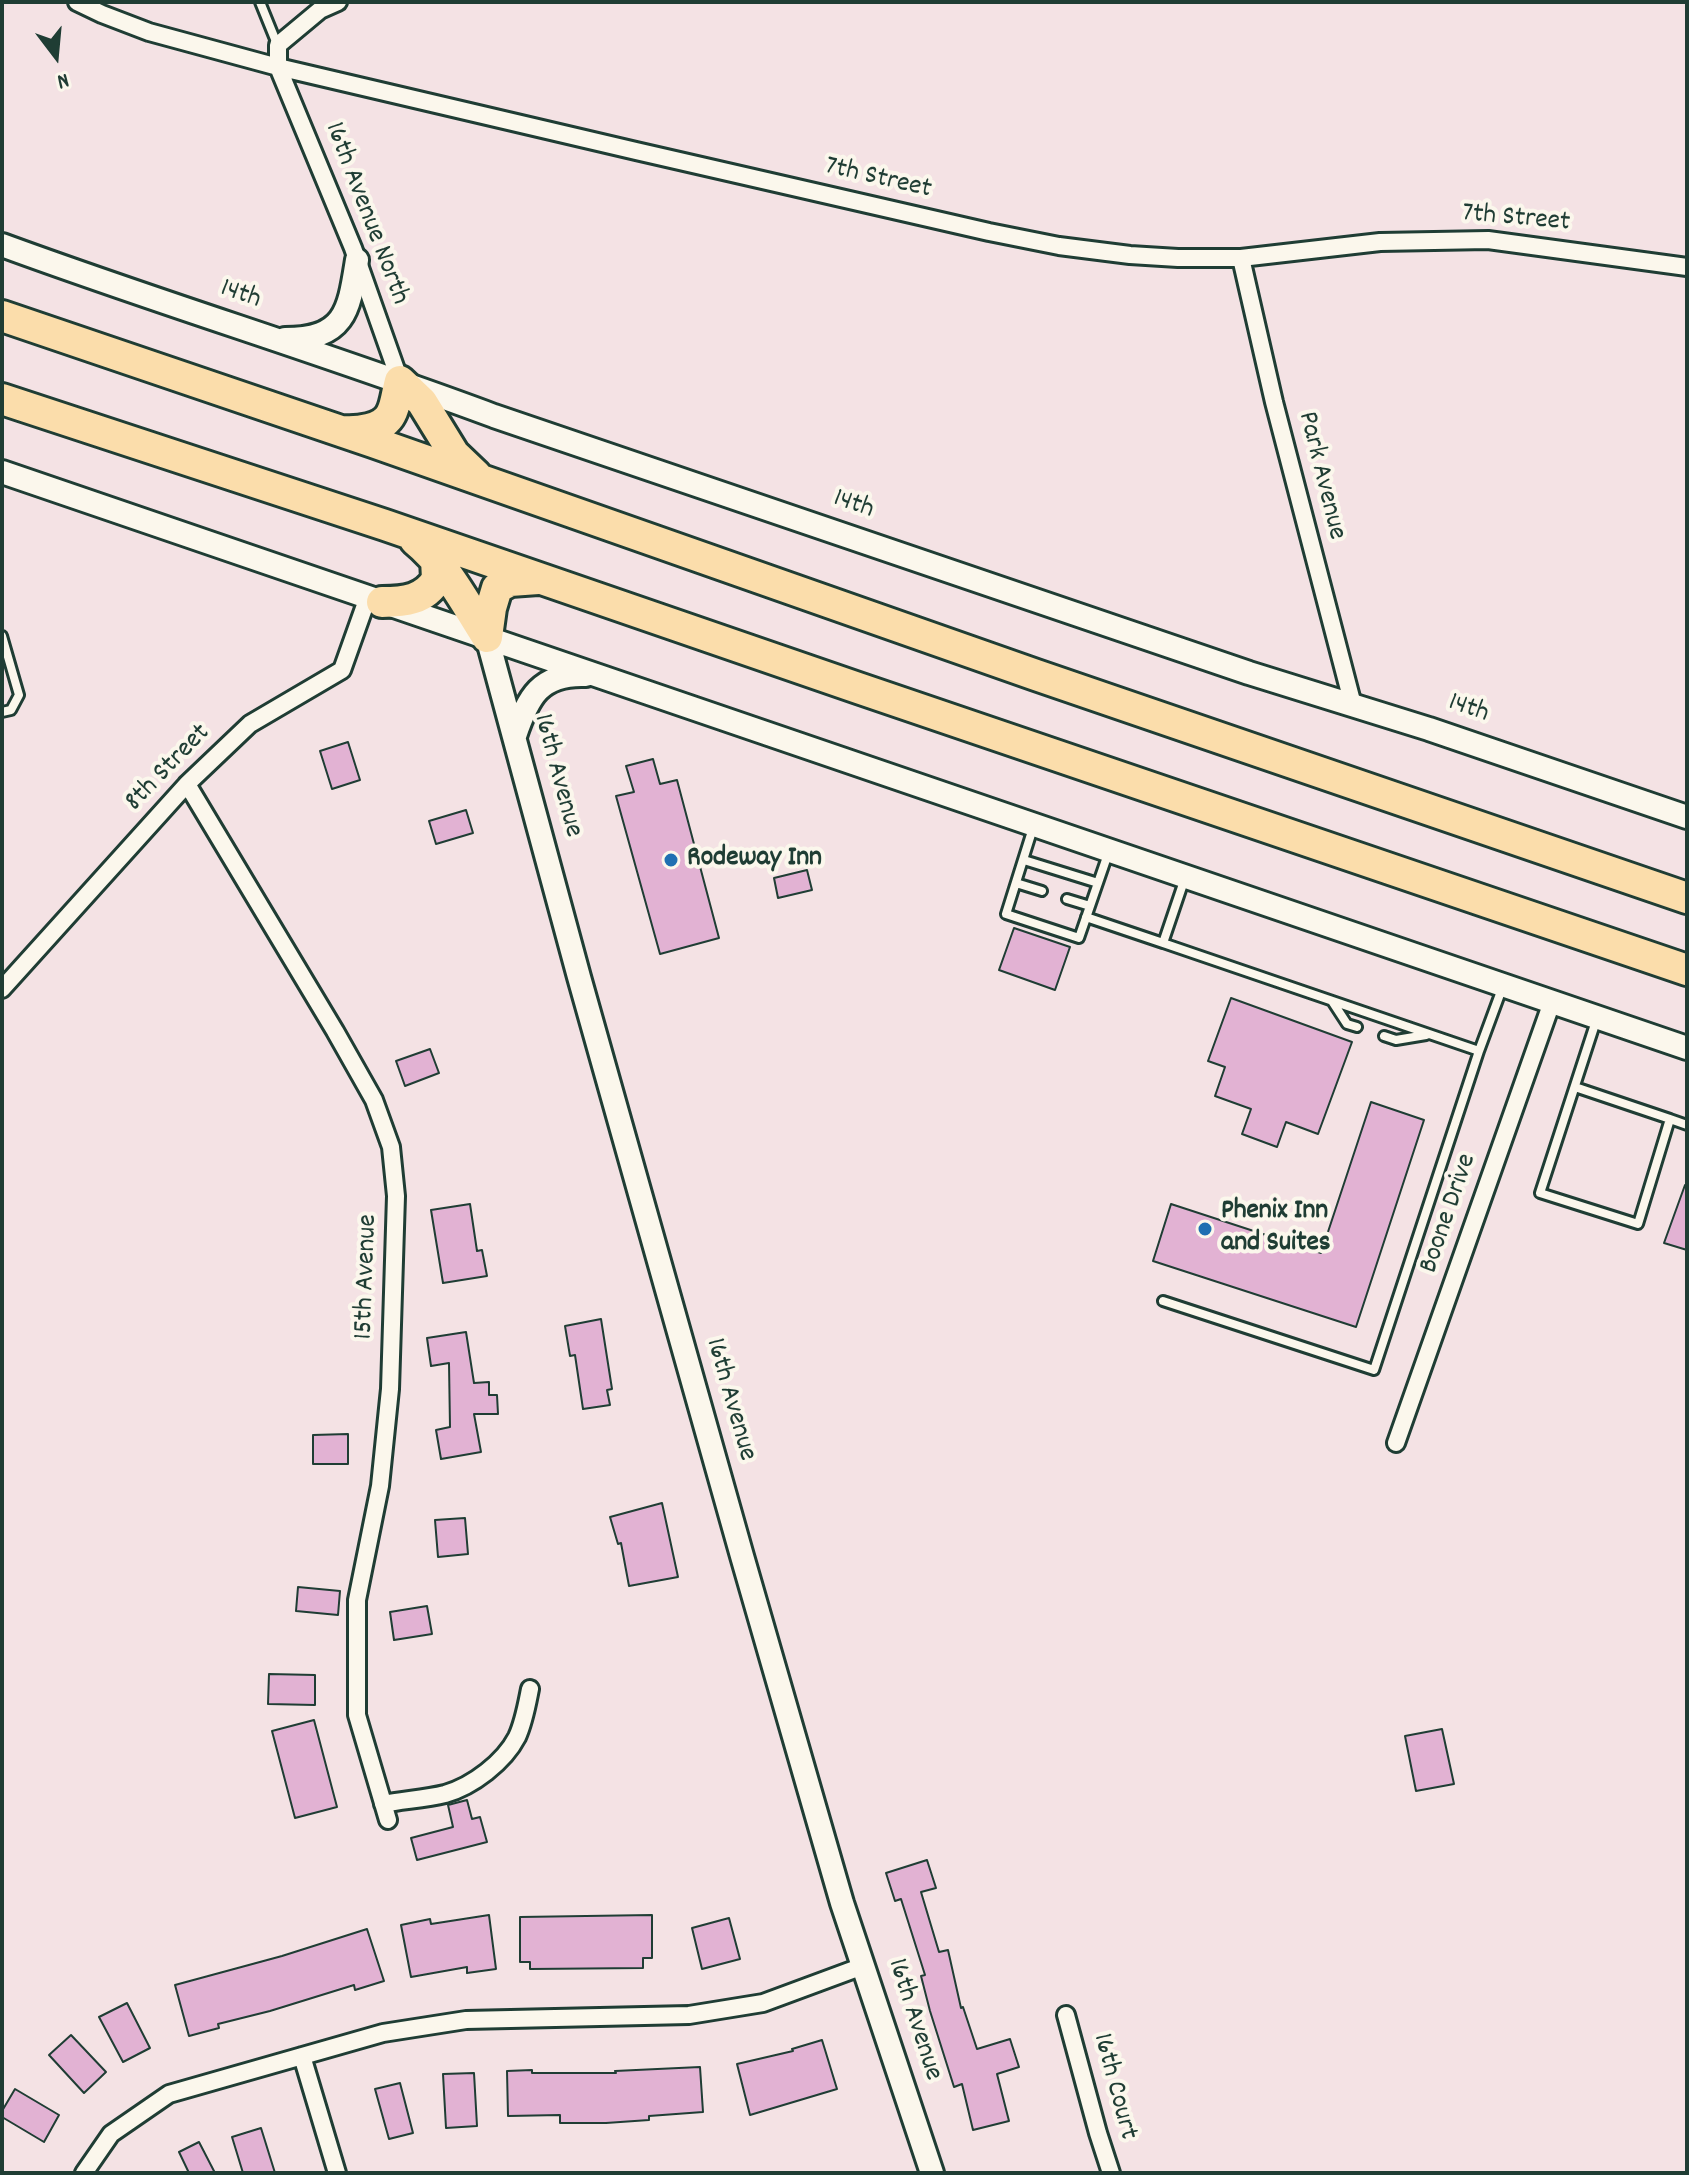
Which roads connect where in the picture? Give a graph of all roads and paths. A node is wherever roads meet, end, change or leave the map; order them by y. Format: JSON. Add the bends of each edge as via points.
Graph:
{"nodes":[{"id":1,"x":77,"y":2,"type":"edge"},
{"id":2,"x":260,"y":2,"type":"edge"},
{"id":3,"x":338,"y":2,"type":"edge"},
{"id":4,"x":278,"y":45,"type":"junction"},
{"id":5,"x":278,"y":67,"type":"junction"},
{"id":6,"x":2,"y":245,"type":"edge"},
{"id":7,"x":1241,"y":258,"type":"junction"},
{"id":8,"x":357,"y":260,"type":"junction"},
{"id":9,"x":1687,"y":267,"type":"edge"},
{"id":10,"x":2,"y":316,"type":"edge"},
{"id":11,"x":273,"y":339,"type":"junction"},
{"id":12,"x":400,"y":381,"type":"junction"},
{"id":13,"x":2,"y":399,"type":"edge"},
{"id":14,"x":340,"y":431,"type":"junction"},
{"id":15,"x":2,"y":472,"type":"edge"},
{"id":16,"x":481,"y":480,"type":"junction"},
{"id":17,"x":403,"y":531,"type":"junction"},
{"id":18,"x":436,"y":559,"type":"junction"},
{"id":19,"x":544,"y":580,"type":"junction"},
{"id":20,"x":375,"y":599,"type":"junction"},
{"id":21,"x":2,"y":636,"type":"edge"},
{"id":22,"x":487,"y":637,"type":"junction"},
{"id":23,"x":597,"y":675,"type":"junction"},
{"id":24,"x":1353,"y":705,"type":"junction"},
{"id":25,"x":2,"y":712,"type":"edge"},
{"id":26,"x":514,"y":738,"type":"junction"},
{"id":27,"x":187,"y":784,"type":"junction"},
{"id":28,"x":1687,"y":817,"type":"edge"},
{"id":29,"x":1034,"y":825,"type":"junction"},
{"id":30,"x":1109,"y":851,"type":"junction"},
{"id":31,"x":1024,"y":860,"type":"junction"},
{"id":32,"x":1185,"y":877,"type":"junction"},
{"id":33,"x":1016,"y":883,"type":"junction"},
{"id":34,"x":1098,"y":883,"type":"junction"},
{"id":35,"x":1042,"y":891,"type":"dead end"},
{"id":36,"x":1687,"y":898,"type":"edge"},
{"id":37,"x":1067,"y":899,"type":"dead end"},
{"id":38,"x":1090,"y":906,"type":"junction"},
{"id":39,"x":1086,"y":917,"type":"junction"},
{"id":40,"x":1163,"y":943,"type":"junction"},
{"id":41,"x":1687,"y":970,"type":"edge"},
{"id":42,"x":1503,"y":985,"type":"junction"},
{"id":43,"x":2,"y":989,"type":"edge"},
{"id":44,"x":1332,"y":1000,"type":"junction"},
{"id":45,"x":1552,"y":1002,"type":"junction"},
{"id":46,"x":1598,"y":1018,"type":"junction"},
{"id":47,"x":1357,"y":1027,"type":"dead end"},
{"id":48,"x":1430,"y":1034,"type":"junction"},
{"id":49,"x":1384,"y":1036,"type":"dead end"},
{"id":50,"x":1687,"y":1048,"type":"edge"},
{"id":51,"x":1479,"y":1051,"type":"junction"},
{"id":52,"x":1575,"y":1087,"type":"junction"},
{"id":53,"x":1670,"y":1119,"type":"junction"},
{"id":54,"x":1687,"y":1125,"type":"edge"},
{"id":55,"x":1163,"y":1301,"type":"dead end"},
{"id":56,"x":1396,"y":1443,"type":"dead end"},
{"id":57,"x":530,"y":1689,"type":"dead end"},
{"id":58,"x":863,"y":1966,"type":"junction"},
{"id":59,"x":1066,"y":2015,"type":"dead end"},
{"id":60,"x":302,"y":2056,"type":"junction"},
{"id":61,"x":928,"y":2172,"type":"edge"},
{"id":62,"x":84,"y":2173,"type":"edge"},
{"id":63,"x":337,"y":2173,"type":"edge"},
{"id":64,"x":1111,"y":2173,"type":"edge"}],
"edges":[{"from":1,"to":5,"type":"street","name":"7th Street","via":[[149,32]]},
{"from":2,"to":4,"type":"lane"},
{"from":3,"to":4,"type":"street"},
{"from":4,"to":5,"type":"street"},
{"from":5,"to":7,"type":"street","name":"7th Street","via":[[1059,246],[1130,255]]},
{"from":5,"to":8,"type":"street","name":"16th Avenue North"},
{"from":6,"to":11,"type":"street","name":"14th"},
{"from":7,"to":9,"type":"street","name":"7th Street","via":[[1380,242],[1488,240]]},
{"from":7,"to":24,"type":"street","name":"Park Avenue"},
{"from":8,"to":11,"type":"street","via":[[349,305],[334,325],[306,338]]},
{"from":8,"to":12,"type":"street","name":"16th Avenue North"},
{"from":10,"to":14,"type":"highway"},
{"from":11,"to":12,"type":"street","name":"14th"},
{"from":12,"to":14,"type":"highway","via":[[386,421],[361,431]]},
{"from":12,"to":16,"type":"highway","via":[[422,402],[458,459]]},
{"from":12,"to":24,"type":"street","name":"14th"},
{"from":13,"to":17,"type":"highway"},
{"from":14,"to":16,"type":"highway"},
{"from":15,"to":20,"type":"street"},
{"from":16,"to":36,"type":"highway"},
{"from":17,"to":18,"type":"highway"},
{"from":17,"to":19,"type":"highway"},
{"from":18,"to":20,"type":"highway","via":[[437,579],[420,597],[401,602]]},
{"from":18,"to":22,"type":"highway"},
{"from":19,"to":22,"type":"highway","via":[[510,581],[497,588]]},
{"from":19,"to":41,"type":"highway"},
{"from":20,"to":22,"type":"street"},
{"from":20,"to":27,"type":"street","name":"8th Street","via":[[342,670],[250,724]]},
{"from":21,"to":25,"type":"lane","via":[[19,695],[11,710]]},
{"from":22,"to":23,"type":"street"},
{"from":22,"to":26,"type":"street","name":"16th Avenue"},
{"from":23,"to":26,"type":"street","via":[[561,676],[541,686],[527,704]]},
{"from":23,"to":29,"type":"street"},
{"from":24,"to":28,"type":"street","name":"14th"},
{"from":26,"to":58,"type":"street","name":"16th Avenue","via":[[742,1556]]},
{"from":27,"to":43,"type":"street","name":"8th Street"},
{"from":27,"to":57,"type":"street","name":"15th Avenue","via":[[367,1086],[391,1147],[396,1196],[390,1389],[380,1486],[357,1600],[357,1715],[385,1812],[446,1793],[487,1771],[518,1736]]},
{"from":29,"to":30,"type":"street"},
{"from":29,"to":31,"type":"lane"},
{"from":30,"to":32,"type":"street"},
{"from":30,"to":34,"type":"lane"},
{"from":31,"to":33,"type":"lane"},
{"from":31,"to":34,"type":"lane"},
{"from":32,"to":40,"type":"lane"},
{"from":32,"to":42,"type":"street"},
{"from":33,"to":35,"type":"lane"},
{"from":33,"to":39,"type":"lane","via":[[1006,914],[1079,938]]},
{"from":34,"to":38,"type":"lane"},
{"from":37,"to":38,"type":"lane"},
{"from":38,"to":39,"type":"lane"},
{"from":39,"to":40,"type":"lane"},
{"from":40,"to":44,"type":"lane"},
{"from":42,"to":45,"type":"street"},
{"from":42,"to":51,"type":"lane"},
{"from":44,"to":47,"type":"lane","via":[[1347,1024]]},
{"from":44,"to":48,"type":"lane"},
{"from":45,"to":46,"type":"street"},
{"from":45,"to":56,"type":"street","name":"Boone Drive"},
{"from":46,"to":50,"type":"street"},
{"from":46,"to":52,"type":"lane"},
{"from":48,"to":49,"type":"lane","via":[[1396,1040]]},
{"from":48,"to":51,"type":"lane"},
{"from":51,"to":55,"type":"lane","via":[[1374,1370]]},
{"from":52,"to":53,"type":"lane"},
{"from":52,"to":53,"type":"lane","via":[[1540,1193],[1638,1224]]},
{"from":53,"to":54,"type":"lane"},
{"from":58,"to":60,"type":"street","via":[[763,2003],[689,2015],[466,2020],[383,2033]]},
{"from":58,"to":61,"type":"street","name":"16th Avenue"},
{"from":59,"to":64,"type":"street","name":"16th Court"},
{"from":60,"to":62,"type":"street","via":[[169,2094],[111,2134]]},
{"from":60,"to":63,"type":"street"}]}
